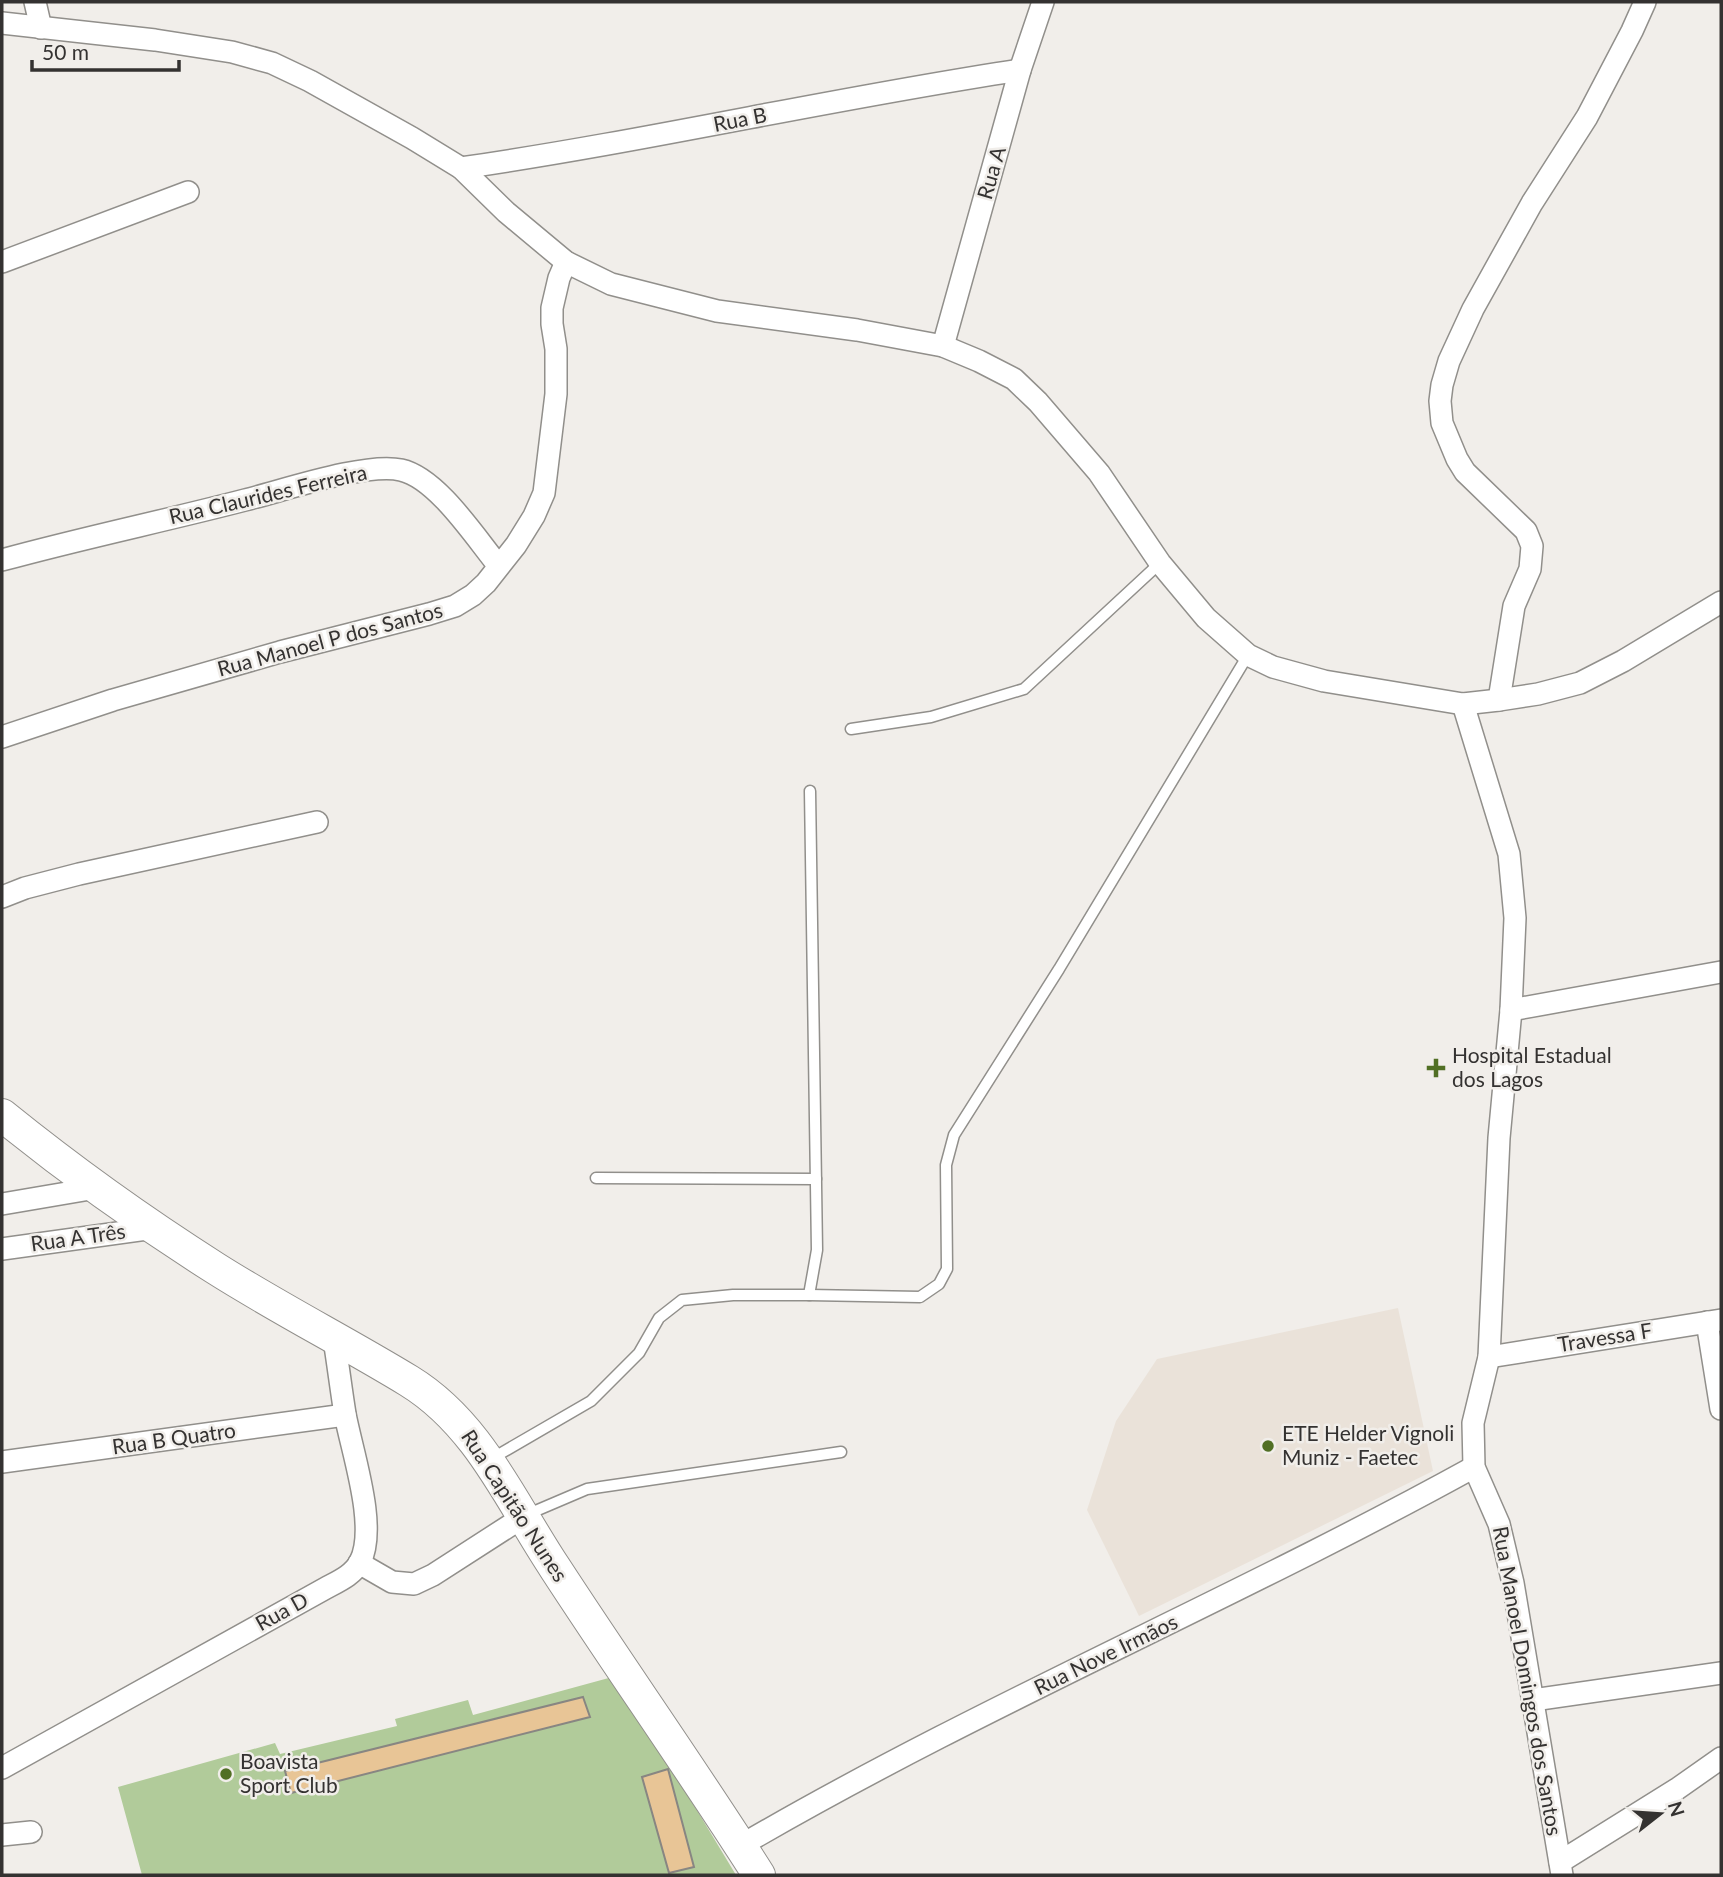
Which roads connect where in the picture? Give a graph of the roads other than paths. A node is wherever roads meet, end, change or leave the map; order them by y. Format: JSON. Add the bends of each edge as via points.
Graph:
{"nodes":[{"id":1,"x":35,"y":2,"type":"edge"},
{"id":2,"x":1043,"y":2,"type":"edge"},
{"id":3,"x":1645,"y":2,"type":"edge"},
{"id":4,"x":2,"y":23,"type":"edge"},
{"id":5,"x":41,"y":28,"type":"junction"},
{"id":6,"x":1020,"y":71,"type":"junction"},
{"id":7,"x":461,"y":168,"type":"junction"},
{"id":8,"x":188,"y":192,"type":"dead end"},
{"id":9,"x":2,"y":262,"type":"edge"},
{"id":10,"x":566,"y":262,"type":"junction"},
{"id":11,"x":943,"y":346,"type":"junction"},
{"id":12,"x":2,"y":561,"type":"edge"},
{"id":13,"x":1160,"y":563,"type":"junction"},
{"id":14,"x":499,"y":565,"type":"junction"},
{"id":15,"x":1721,"y":602,"type":"edge"},
{"id":16,"x":1248,"y":655,"type":"junction"},
{"id":17,"x":1499,"y":700,"type":"junction"},
{"id":18,"x":1463,"y":704,"type":"junction"},
{"id":19,"x":851,"y":729,"type":"dead end"},
{"id":20,"x":2,"y":737,"type":"edge"},
{"id":21,"x":810,"y":791,"type":"dead end"},
{"id":22,"x":317,"y":822,"type":"dead end"},
{"id":23,"x":2,"y":897,"type":"edge"},
{"id":24,"x":1721,"y":972,"type":"edge"},
{"id":25,"x":1511,"y":1010,"type":"junction"},
{"id":26,"x":2,"y":1115,"type":"edge"},
{"id":27,"x":596,"y":1178,"type":"dead end"},
{"id":28,"x":816,"y":1179,"type":"junction"},
{"id":29,"x":96,"y":1188,"type":"junction"},
{"id":30,"x":2,"y":1204,"type":"edge"},
{"id":31,"x":154,"y":1228,"type":"junction"},
{"id":32,"x":2,"y":1249,"type":"edge"},
{"id":33,"x":809,"y":1295,"type":"junction"},
{"id":34,"x":1714,"y":1321,"type":"edge"},
{"id":35,"x":334,"y":1339,"type":"junction"},
{"id":36,"x":1489,"y":1357,"type":"junction"},
{"id":37,"x":1721,"y":1409,"type":"edge"},
{"id":38,"x":345,"y":1415,"type":"junction"},
{"id":39,"x":841,"y":1452,"type":"dead end"},
{"id":40,"x":488,"y":1461,"type":"junction"},
{"id":41,"x":2,"y":1462,"type":"edge"},
{"id":42,"x":1475,"y":1467,"type":"junction"},
{"id":43,"x":523,"y":1517,"type":"junction"},
{"id":44,"x":359,"y":1563,"type":"junction"},
{"id":45,"x":1721,"y":1672,"type":"edge"},
{"id":46,"x":1533,"y":1700,"type":"junction"},
{"id":47,"x":1721,"y":1758,"type":"edge"},
{"id":48,"x":3,"y":1763,"type":"edge"},
{"id":49,"x":31,"y":1832,"type":"dead end"},
{"id":50,"x":2,"y":1835,"type":"edge"},
{"id":51,"x":740,"y":1846,"type":"junction"},
{"id":52,"x":1561,"y":1869,"type":"edge"},
{"id":53,"x":759,"y":1875,"type":"edge"}],
"edges":[{"from":1,"to":5,"type":"street"},
{"from":2,"to":6,"type":"street","name":"Rua A"},
{"from":3,"to":17,"type":"street","via":[[1587,117],[1473,309],[1442,385],[1442,423],[1457,459],[1526,531],[1532,546],[1530,569],[1514,606]]},
{"from":4,"to":5,"type":"street"},
{"from":5,"to":7,"type":"street","via":[[232,52],[272,63]]},
{"from":6,"to":7,"type":"street","name":"Rua B"},
{"from":6,"to":11,"type":"street","name":"Rua A"},
{"from":7,"to":10,"type":"street"},
{"from":8,"to":9,"type":"street"},
{"from":10,"to":11,"type":"street","via":[[611,284],[717,311]]},
{"from":10,"to":14,"type":"street","name":"Rua Manoel P dos Santos","via":[[552,308],[556,394],[544,494],[516,545]]},
{"from":11,"to":13,"type":"street","via":[[1014,379],[1038,402],[1099,473]]},
{"from":12,"to":14,"type":"street","name":"Rua Claurides Ferreira","via":[[328,478],[400,469],[425,480]]},
{"from":13,"to":16,"type":"street","via":[[1206,618]]},
{"from":13,"to":19,"type":"lane","via":[[1024,689],[931,718]]},
{"from":14,"to":20,"type":"street","name":"Rua Manoel P dos Santos","via":[[486,583],[455,606],[113,700]]},
{"from":15,"to":17,"type":"street","via":[[1580,683]]},
{"from":16,"to":18,"type":"street","via":[[1324,681]]},
{"from":16,"to":33,"type":"lane","via":[[954,1135],[946,1165],[947,1269],[939,1284],[920,1297]]},
{"from":17,"to":18,"type":"street"},
{"from":18,"to":25,"type":"street","name":"Rua Manoel Domingos dos Santos","via":[[1508,854],[1516,918]]},
{"from":21,"to":28,"type":"lane"},
{"from":22,"to":23,"type":"street","via":[[79,874]]},
{"from":24,"to":25,"type":"street"},
{"from":25,"to":36,"type":"street","name":"Rua Manoel Domingos dos Santos","via":[[1499,1138]]},
{"from":26,"to":29,"type":"street","name":"Rua Capitão Nunes"},
{"from":27,"to":28,"type":"lane"},
{"from":28,"to":33,"type":"lane","via":[[817,1250]]},
{"from":29,"to":30,"type":"street"},
{"from":29,"to":31,"type":"street","name":"Rua Capitão Nunes"},
{"from":31,"to":32,"type":"street","name":"Rua A Três"},
{"from":31,"to":35,"type":"street","name":"Rua Capitão Nunes"},
{"from":33,"to":40,"type":"lane","via":[[682,1300],[659,1318],[639,1353],[591,1401]]},
{"from":34,"to":36,"type":"street","name":"Travessa F"},
{"from":34,"to":37,"type":"street"},
{"from":35,"to":38,"type":"street"},
{"from":35,"to":40,"type":"street","name":"Rua Capitão Nunes","via":[[432,1395]]},
{"from":36,"to":42,"type":"street","name":"Rua Manoel Domingos dos Santos","via":[[1474,1423]]},
{"from":38,"to":41,"type":"street","name":"Rua B Quatro"},
{"from":38,"to":44,"type":"street","via":[[367,1533]]},
{"from":39,"to":43,"type":"lane","via":[[587,1489]]},
{"from":40,"to":43,"type":"street","name":"Rua Capitão Nunes"},
{"from":42,"to":46,"type":"street","name":"Rua Manoel Domingos dos Santos","via":[[1499,1524]]},
{"from":42,"to":51,"type":"street","name":"Rua Nove Irmãos","via":[[890,1763]]},
{"from":43,"to":44,"type":"street","via":[[414,1584],[392,1582]]},
{"from":43,"to":51,"type":"street","name":"Rua Capitão Nunes"},
{"from":44,"to":48,"type":"street","name":"Rua D","via":[[352,1573],[327,1588]]},
{"from":45,"to":46,"type":"street"},
{"from":46,"to":52,"type":"street","name":"Rua Manoel Domingos dos Santos"},
{"from":47,"to":52,"type":"street"},
{"from":49,"to":50,"type":"street"},
{"from":51,"to":53,"type":"street","name":"Rua Capitão Nunes"}]}
